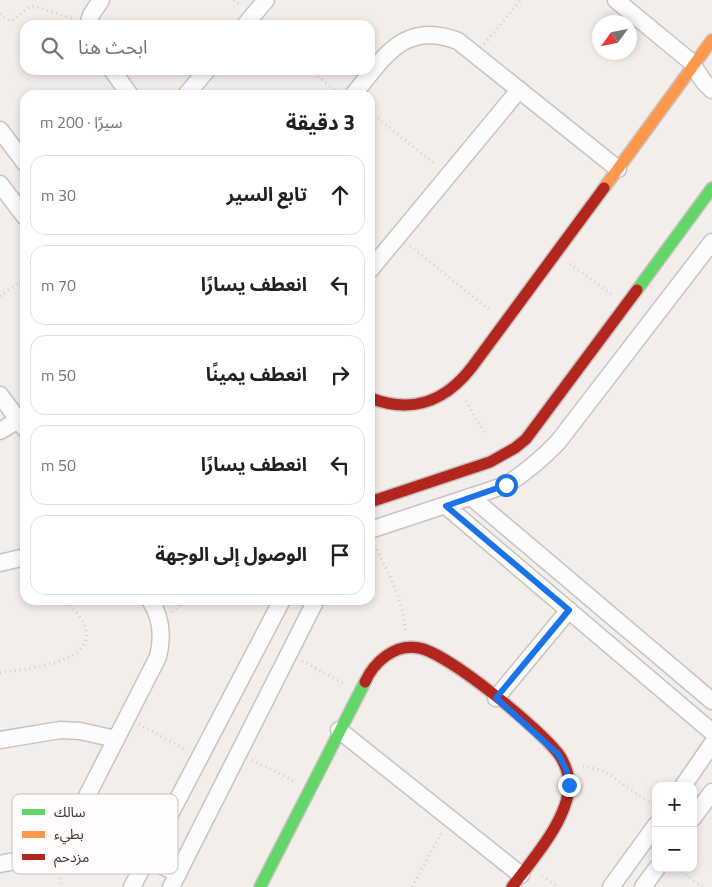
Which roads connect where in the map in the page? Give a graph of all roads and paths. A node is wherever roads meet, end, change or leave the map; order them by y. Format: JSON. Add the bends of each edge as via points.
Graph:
{"nodes":[{"id":1,"x":101,"y":0,"type":"edge"},
{"id":2,"x":266,"y":0,"type":"edge"},
{"id":3,"x":521,"y":0,"type":"edge"},
{"id":4,"x":616,"y":0,"type":"edge"},
{"id":5,"x":0,"y":14,"type":"edge"},
{"id":6,"x":74,"y":20,"type":"edge"},
{"id":7,"x":90,"y":20,"type":"edge"},
{"id":8,"x":249,"y":20,"type":"edge"},
{"id":9,"x":712,"y":40,"type":"edge"},
{"id":10,"x":475,"y":54,"type":"junction"},
{"id":11,"x":693,"y":66,"type":"junction"},
{"id":12,"x":375,"y":69,"type":"edge"},
{"id":13,"x":116,"y":75,"type":"edge"},
{"id":14,"x":203,"y":75,"type":"edge"},
{"id":15,"x":316,"y":75,"type":"edge"},
{"id":16,"x":370,"y":75,"type":"edge"},
{"id":17,"x":126,"y":90,"type":"edge"},
{"id":18,"x":190,"y":90,"type":"edge"},
{"id":19,"x":334,"y":90,"type":"edge"},
{"id":20,"x":357,"y":90,"type":"edge"},
{"id":21,"x":519,"y":90,"type":"junction"},
{"id":22,"x":712,"y":90,"type":"edge"},
{"id":23,"x":375,"y":116,"type":"edge"},
{"id":24,"x":0,"y":130,"type":"edge"},
{"id":25,"x":20,"y":156,"type":"edge"},
{"id":26,"x":618,"y":169,"type":"junction"},
{"id":27,"x":448,"y":175,"type":"junction"},
{"id":28,"x":0,"y":184,"type":"edge"},
{"id":29,"x":712,"y":188,"type":"edge"},
{"id":30,"x":20,"y":210,"type":"edge"},
{"id":31,"x":398,"y":236,"type":"junction"},
{"id":32,"x":712,"y":242,"type":"edge"},
{"id":33,"x":555,"y":254,"type":"junction"},
{"id":34,"x":375,"y":264,"type":"edge"},
{"id":35,"x":20,"y":282,"type":"edge"},
{"id":36,"x":0,"y":296,"type":"edge"},
{"id":37,"x":626,"y":304,"type":"junction"},
{"id":38,"x":505,"y":323,"type":"junction"},
{"id":39,"x":456,"y":385,"type":"junction"},
{"id":40,"x":0,"y":395,"type":"edge"},
{"id":41,"x":375,"y":400,"type":"edge"},
{"id":42,"x":20,"y":418,"type":"edge"},
{"id":43,"x":20,"y":423,"type":"edge"},
{"id":44,"x":0,"y":431,"type":"edge"},
{"id":45,"x":486,"y":435,"type":"dead end"},
{"id":46,"x":471,"y":497,"type":"junction"},
{"id":47,"x":375,"y":500,"type":"edge"},
{"id":48,"x":446,"y":506,"type":"junction"},
{"id":49,"x":375,"y":535,"type":"edge"},
{"id":50,"x":375,"y":543,"type":"edge"},
{"id":51,"x":20,"y":558,"type":"edge"},
{"id":52,"x":0,"y":563,"type":"edge"},
{"id":53,"x":69,"y":605,"type":"edge"},
{"id":54,"x":152,"y":605,"type":"edge"},
{"id":55,"x":279,"y":605,"type":"edge"},
{"id":56,"x":314,"y":605,"type":"edge"},
{"id":57,"x":569,"y":610,"type":"junction"},
{"id":58,"x":404,"y":648,"type":"junction"},
{"id":59,"x":289,"y":654,"type":"junction"},
{"id":60,"x":0,"y":672,"type":"edge"},
{"id":61,"x":359,"y":691,"type":"junction"},
{"id":62,"x":496,"y":698,"type":"junction"},
{"id":63,"x":712,"y":700,"type":"edge"},
{"id":64,"x":127,"y":717,"type":"junction"},
{"id":65,"x":340,"y":730,"type":"junction"},
{"id":66,"x":712,"y":732,"type":"edge"},
{"id":67,"x":116,"y":739,"type":"junction"},
{"id":68,"x":0,"y":740,"type":"edge"},
{"id":69,"x":712,"y":744,"type":"edge"},
{"id":70,"x":238,"y":753,"type":"junction"},
{"id":71,"x":200,"y":757,"type":"junction"},
{"id":72,"x":566,"y":769,"type":"junction"},
{"id":73,"x":686,"y":782,"type":"edge"},
{"id":74,"x":310,"y":789,"type":"junction"},
{"id":75,"x":712,"y":792,"type":"edge"},
{"id":76,"x":88,"y":794,"type":"edge"},
{"id":77,"x":178,"y":799,"type":"edge"},
{"id":78,"x":652,"y":804,"type":"edge"},
{"id":79,"x":697,"y":813,"type":"edge"},
{"id":80,"x":449,"y":818,"type":"junction"},
{"id":81,"x":654,"y":827,"type":"edge"},
{"id":82,"x":654,"y":872,"type":"edge"},
{"id":83,"x":683,"y":872,"type":"edge"},
{"id":84,"x":59,"y":874,"type":"edge"},
{"id":85,"x":139,"y":874,"type":"edge"},
{"id":86,"x":178,"y":874,"type":"edge"},
{"id":87,"x":516,"y":881,"type":"edge"},
{"id":88,"x":62,"y":887,"type":"edge"},
{"id":89,"x":132,"y":887,"type":"edge"},
{"id":90,"x":260,"y":887,"type":"edge"},
{"id":91,"x":412,"y":887,"type":"edge"},
{"id":92,"x":612,"y":887,"type":"edge"},
{"id":93,"x":643,"y":887,"type":"edge"},
{"id":94,"x":702,"y":887,"type":"edge"}],
"edges":[{"from":1,"to":7,"type":"street"},
{"from":2,"to":8,"type":"street"},
{"from":3,"to":10,"type":"path"},
{"from":4,"to":11,"type":"street"},
{"from":5,"to":6,"type":"path","via":[[12,21],[34,6]]},
{"from":9,"to":11,"type":"street"},
{"from":10,"to":12,"type":"street","via":[[458,40],[428,34],[399,44]]},
{"from":10,"to":21,"type":"street"},
{"from":11,"to":22,"type":"street"},
{"from":11,"to":26,"type":"street"},
{"from":13,"to":17,"type":"street"},
{"from":14,"to":18,"type":"street"},
{"from":15,"to":19,"type":"path"},
{"from":16,"to":20,"type":"street"},
{"from":21,"to":26,"type":"street"},
{"from":21,"to":27,"type":"street"},
{"from":23,"to":27,"type":"path"},
{"from":24,"to":25,"type":"street"},
{"from":26,"to":33,"type":"street"},
{"from":27,"to":31,"type":"street"},
{"from":28,"to":30,"type":"street"},
{"from":29,"to":37,"type":"street"},
{"from":31,"to":34,"type":"street"},
{"from":31,"to":38,"type":"path"},
{"from":32,"to":46,"type":"street","via":[[542,459],[506,485]]},
{"from":33,"to":37,"type":"path"},
{"from":33,"to":38,"type":"street"},
{"from":35,"to":36,"type":"path"},
{"from":37,"to":47,"type":"street","via":[[535,429],[515,448],[490,462]]},
{"from":38,"to":39,"type":"street"},
{"from":39,"to":41,"type":"street","via":[[440,397],[421,404],[401,406]]},
{"from":39,"to":45,"type":"path"},
{"from":40,"to":42,"type":"street"},
{"from":43,"to":44,"type":"street"},
{"from":46,"to":48,"type":"street"},
{"from":46,"to":63,"type":"street"},
{"from":48,"to":49,"type":"street"},
{"from":48,"to":57,"type":"street"},
{"from":50,"to":58,"type":"path","via":[[403,610]]},
{"from":51,"to":52,"type":"street"},
{"from":53,"to":60,"type":"path","via":[[86,631],[77,654],[62,661]]},
{"from":54,"to":64,"type":"street","via":[[160,621],[160,648]]},
{"from":55,"to":71,"type":"street"},
{"from":56,"to":59,"type":"street"},
{"from":57,"to":62,"type":"street"},
{"from":57,"to":66,"type":"street"},
{"from":58,"to":61,"type":"street","via":[[378,661]]},
{"from":58,"to":62,"type":"street","via":[[434,652]]},
{"from":59,"to":61,"type":"path"},
{"from":59,"to":70,"type":"street"},
{"from":61,"to":65,"type":"street"},
{"from":62,"to":72,"type":"street","via":[[558,754]]},
{"from":64,"to":67,"type":"street"},
{"from":64,"to":71,"type":"path"},
{"from":65,"to":74,"type":"street"},
{"from":65,"to":80,"type":"street"},
{"from":67,"to":68,"type":"street","via":[[60,730]]},
{"from":67,"to":76,"type":"street"},
{"from":69,"to":73,"type":"street"},
{"from":70,"to":74,"type":"path"},
{"from":70,"to":86,"type":"street"},
{"from":71,"to":77,"type":"street"},
{"from":72,"to":78,"type":"path","via":[[585,766],[604,770]]},
{"from":72,"to":87,"type":"street","via":[[569,785],[561,816]]},
{"from":74,"to":90,"type":"street"},
{"from":75,"to":79,"type":"street"},
{"from":80,"to":87,"type":"street"},
{"from":80,"to":91,"type":"path"},
{"from":81,"to":92,"type":"street"},
{"from":82,"to":93,"type":"street"},
{"from":83,"to":94,"type":"path"},
{"from":84,"to":88,"type":"path"},
{"from":85,"to":89,"type":"street"}]}
